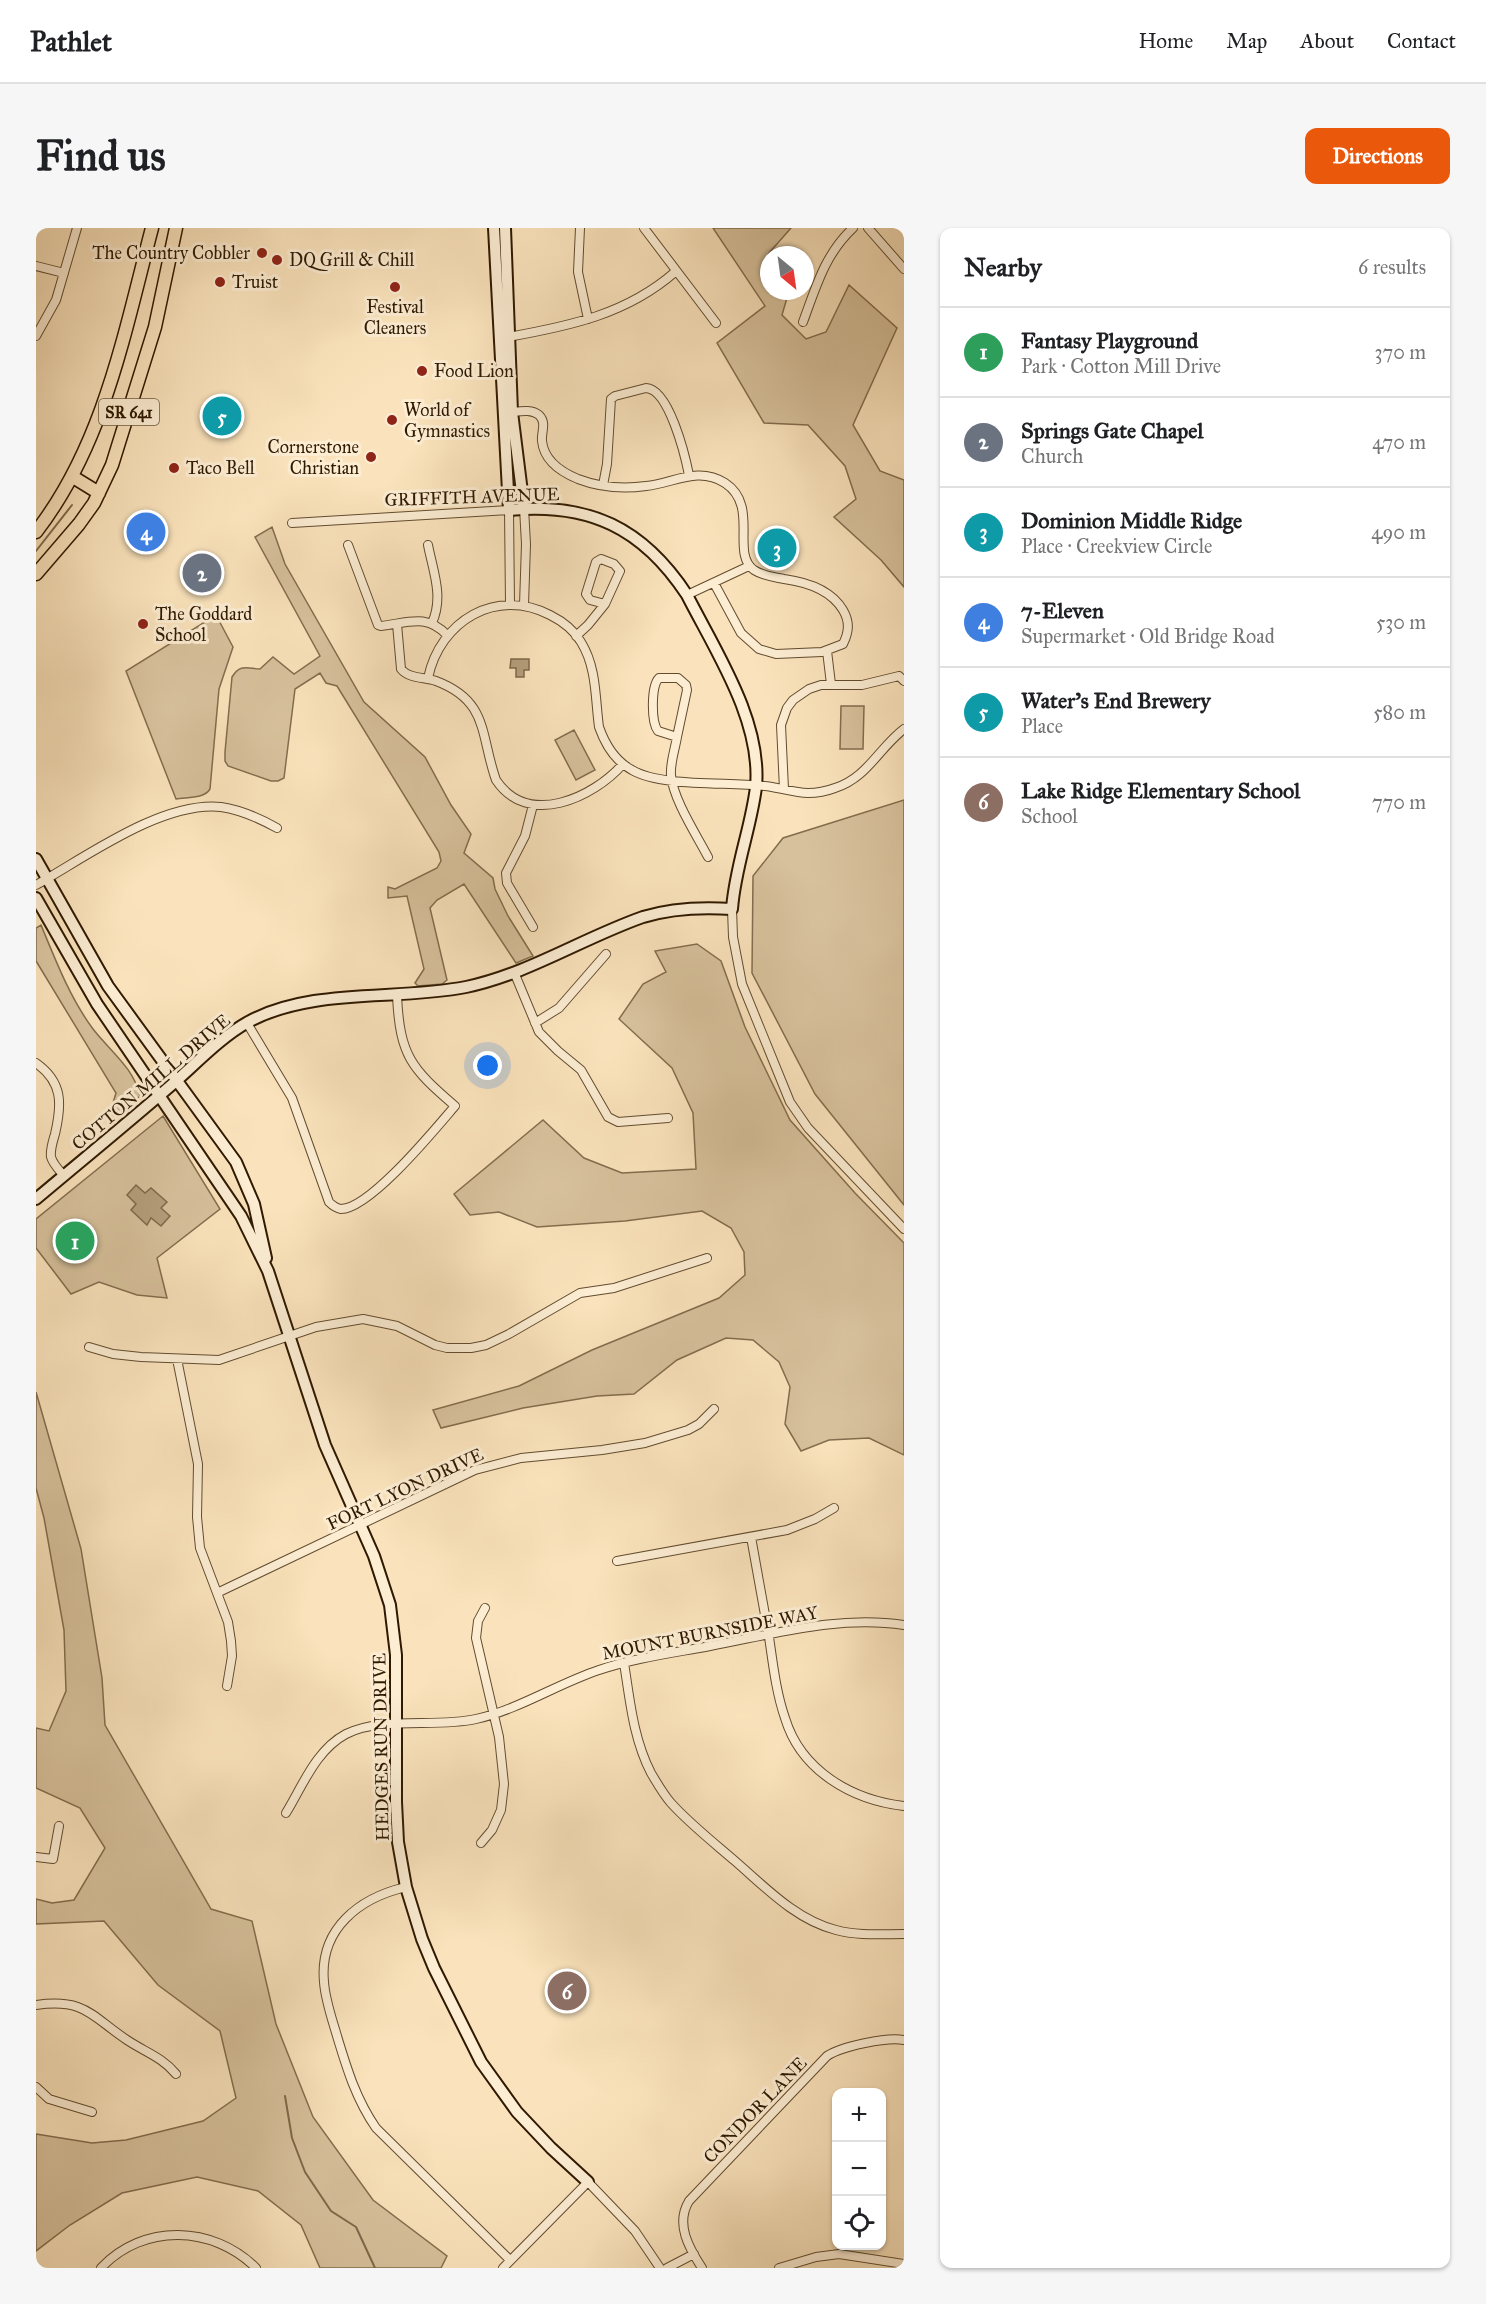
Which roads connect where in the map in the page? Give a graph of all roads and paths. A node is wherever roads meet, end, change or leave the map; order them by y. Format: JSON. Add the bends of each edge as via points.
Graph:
{"nodes":[{"id":1,"x":76,"y":228,"type":"edge"},
{"id":2,"x":152,"y":228,"type":"edge"},
{"id":3,"x":177,"y":228,"type":"edge"},
{"id":4,"x":494,"y":228,"type":"edge"},
{"id":5,"x":505,"y":228,"type":"edge"},
{"id":6,"x":580,"y":228,"type":"edge"},
{"id":7,"x":644,"y":228,"type":"edge"},
{"id":8,"x":853,"y":228,"type":"edge"},
{"id":9,"x":868,"y":228,"type":"edge"},
{"id":10,"x":36,"y":266,"type":"edge"},
{"id":11,"x":904,"y":269,"type":"edge"},
{"id":12,"x":675,"y":272,"type":"junction"},
{"id":13,"x":64,"y":273,"type":"junction"},
{"id":14,"x":588,"y":319,"type":"junction"},
{"id":15,"x":803,"y":322,"type":"dead end"},
{"id":16,"x":716,"y":323,"type":"dead end"},
{"id":17,"x":36,"y":336,"type":"edge"},
{"id":18,"x":508,"y":337,"type":"junction"},
{"id":19,"x":512,"y":412,"type":"junction"},
{"id":20,"x":689,"y":475,"type":"junction"},
{"id":21,"x":74,"y":477,"type":"junction"},
{"id":22,"x":603,"y":485,"type":"junction"},
{"id":23,"x":99,"y":493,"type":"junction"},
{"id":24,"x":524,"y":508,"type":"junction"},
{"id":25,"x":509,"y":510,"type":"junction"},
{"id":26,"x":291,"y":523,"type":"dead end"},
{"id":27,"x":36,"y":532,"type":"edge"},
{"id":28,"x":348,"y":545,"type":"dead end"},
{"id":29,"x":428,"y":545,"type":"dead end"},
{"id":30,"x":749,"y":566,"type":"junction"},
{"id":31,"x":36,"y":574,"type":"edge"},
{"id":32,"x":714,"y":583,"type":"junction"},
{"id":33,"x":687,"y":596,"type":"junction"},
{"id":34,"x":510,"y":604,"type":"junction"},
{"id":35,"x":605,"y":604,"type":"junction"},
{"id":36,"x":524,"y":605,"type":"junction"},
{"id":37,"x":432,"y":623,"type":"junction"},
{"id":38,"x":397,"y":624,"type":"junction"},
{"id":39,"x":447,"y":635,"type":"junction"},
{"id":40,"x":576,"y":636,"type":"junction"},
{"id":41,"x":827,"y":651,"type":"junction"},
{"id":42,"x":428,"y":678,"type":"junction"},
{"id":43,"x":904,"y":681,"type":"edge"},
{"id":44,"x":831,"y":684,"type":"junction"},
{"id":45,"x":904,"y":729,"type":"edge"},
{"id":46,"x":677,"y":737,"type":"junction"},
{"id":47,"x":623,"y":764,"type":"junction"},
{"id":48,"x":672,"y":780,"type":"junction"},
{"id":49,"x":756,"y":786,"type":"junction"},
{"id":50,"x":784,"y":789,"type":"junction"},
{"id":51,"x":533,"y":805,"type":"junction"},
{"id":52,"x":277,"y":828,"type":"dead end"},
{"id":53,"x":708,"y":857,"type":"dead end"},
{"id":54,"x":36,"y":860,"type":"edge"},
{"id":55,"x":48,"y":878,"type":"junction"},
{"id":56,"x":36,"y":885,"type":"edge"},
{"id":57,"x":36,"y":898,"type":"edge"},
{"id":58,"x":732,"y":909,"type":"junction"},
{"id":59,"x":533,"y":927,"type":"dead end"},
{"id":60,"x":606,"y":954,"type":"dead end"},
{"id":61,"x":514,"y":972,"type":"junction"},
{"id":62,"x":397,"y":996,"type":"junction"},
{"id":63,"x":130,"y":1017,"type":"junction"},
{"id":64,"x":247,"y":1023,"type":"junction"},
{"id":65,"x":535,"y":1023,"type":"junction"},
{"id":66,"x":114,"y":1028,"type":"junction"},
{"id":67,"x":36,"y":1063,"type":"edge"},
{"id":68,"x":176,"y":1080,"type":"junction"},
{"id":69,"x":160,"y":1095,"type":"junction"},
{"id":70,"x":668,"y":1118,"type":"dead end"},
{"id":71,"x":64,"y":1176,"type":"junction"},
{"id":72,"x":36,"y":1199,"type":"edge"},
{"id":73,"x":904,"y":1229,"type":"edge"},
{"id":74,"x":707,"y":1258,"type":"dead end"},
{"id":75,"x":268,"y":1271,"type":"junction"},
{"id":76,"x":289,"y":1336,"type":"junction"},
{"id":77,"x":89,"y":1347,"type":"dead end"},
{"id":78,"x":177,"y":1359,"type":"junction"},
{"id":79,"x":714,"y":1409,"type":"dead end"},
{"id":80,"x":834,"y":1508,"type":"dead end"},
{"id":81,"x":360,"y":1525,"type":"junction"},
{"id":82,"x":751,"y":1537,"type":"junction"},
{"id":83,"x":617,"y":1561,"type":"dead end"},
{"id":84,"x":217,"y":1593,"type":"junction"},
{"id":85,"x":485,"y":1608,"type":"dead end"},
{"id":86,"x":904,"y":1625,"type":"edge"},
{"id":87,"x":768,"y":1635,"type":"junction"},
{"id":88,"x":624,"y":1663,"type":"junction"},
{"id":89,"x":227,"y":1686,"type":"dead end"},
{"id":90,"x":493,"y":1714,"type":"junction"},
{"id":91,"x":396,"y":1725,"type":"junction"},
{"id":92,"x":904,"y":1806,"type":"edge"},
{"id":93,"x":285,"y":1813,"type":"dead end"},
{"id":94,"x":59,"y":1826,"type":"dead end"},
{"id":95,"x":481,"y":1843,"type":"dead end"},
{"id":96,"x":36,"y":1857,"type":"edge"},
{"id":97,"x":406,"y":1887,"type":"junction"},
{"id":98,"x":904,"y":1934,"type":"edge"},
{"id":99,"x":36,"y":2005,"type":"edge"},
{"id":100,"x":904,"y":2040,"type":"edge"},
{"id":101,"x":176,"y":2074,"type":"dead end"},
{"id":102,"x":36,"y":2087,"type":"edge"},
{"id":103,"x":92,"y":2112,"type":"dead end"},
{"id":104,"x":588,"y":2182,"type":"junction"},
{"id":105,"x":839,"y":2250,"type":"edge"},
{"id":106,"x":694,"y":2254,"type":"junction"},
{"id":107,"x":510,"y":2260,"type":"junction"},
{"id":108,"x":904,"y":2264,"type":"edge"},
{"id":109,"x":101,"y":2268,"type":"edge"},
{"id":110,"x":256,"y":2268,"type":"edge"},
{"id":111,"x":503,"y":2268,"type":"edge"},
{"id":112,"x":660,"y":2268,"type":"edge"},
{"id":113,"x":667,"y":2268,"type":"edge"},
{"id":114,"x":702,"y":2268,"type":"edge"},
{"id":115,"x":779,"y":2268,"type":"edge"}],
"edges":[{"from":1,"to":13,"type":"street"},
{"from":2,"to":21,"type":"main road","number":"SR 641","via":[[108,393]]},
{"from":3,"to":23,"type":"main road","number":"SR 641","via":[[150,345],[112,465]]},
{"from":4,"to":25,"type":"street"},
{"from":5,"to":18,"type":"street"},
{"from":6,"to":14,"type":"street","via":[[579,272]]},
{"from":7,"to":12,"type":"street"},
{"from":8,"to":15,"type":"street","via":[[826,262]]},
{"from":9,"to":11,"type":"street"},
{"from":10,"to":13,"type":"street"},
{"from":12,"to":14,"type":"street","via":[[632,302]]},
{"from":12,"to":16,"type":"street"},
{"from":13,"to":17,"type":"street","via":[[56,300]]},
{"from":14,"to":18,"type":"street"},
{"from":18,"to":19,"type":"street"},
{"from":19,"to":22,"type":"street","via":[[533,412],[541,417],[544,450],[553,464],[576,478]]},
{"from":19,"to":24,"type":"street"},
{"from":20,"to":22,"type":"street","via":[[645,486]]},
{"from":20,"to":22,"type":"street","via":[[673,422],[658,393],[646,388],[611,399]]},
{"from":20,"to":30,"type":"street","via":[[716,478],[738,496]]},
{"from":21,"to":23,"type":"main road"},
{"from":21,"to":27,"type":"main road","number":"SR 641"},
{"from":23,"to":31,"type":"main road","number":"SR 641","via":[[79,524]]},
{"from":24,"to":25,"type":"street","name":"GRIFFITH AVENUE"},
{"from":24,"to":33,"type":"street","name":"GRIFFITH AVENUE","via":[[570,510],[617,526],[649,547]]},
{"from":24,"to":36,"type":"street"},
{"from":25,"to":26,"type":"street","name":"GRIFFITH AVENUE"},
{"from":25,"to":34,"type":"street"},
{"from":28,"to":38,"type":"street","via":[[378,625]]},
{"from":29,"to":37,"type":"street","via":[[438,595]]},
{"from":30,"to":32,"type":"street"},
{"from":30,"to":41,"type":"street","via":[[763,575],[809,585],[833,598],[849,621],[849,629],[843,644]]},
{"from":32,"to":33,"type":"street"},
{"from":32,"to":41,"type":"street","via":[[741,633],[753,646],[776,654]]},
{"from":33,"to":49,"type":"street","name":"GRIFFITH AVENUE","via":[[743,709],[753,737]]},
{"from":34,"to":36,"type":"street"},
{"from":34,"to":39,"type":"street","via":[[479,612]]},
{"from":35,"to":35,"type":"street","via":[[620,571],[601,559],[596,562],[586,594],[590,600]]},
{"from":35,"to":40,"type":"street"},
{"from":36,"to":40,"type":"street","via":[[558,619]]},
{"from":37,"to":38,"type":"street"},
{"from":37,"to":39,"type":"street"},
{"from":38,"to":42,"type":"street","via":[[401,669],[408,675]]},
{"from":39,"to":42,"type":"street"},
{"from":40,"to":47,"type":"street","via":[[594,677],[599,727]]},
{"from":41,"to":44,"type":"street"},
{"from":42,"to":51,"type":"street","via":[[447,685],[468,700],[480,719],[496,780],[509,795]]},
{"from":43,"to":44,"type":"street","via":[[899,676],[862,685]]},
{"from":44,"to":50,"type":"street","via":[[799,695],[783,717],[780,735]]},
{"from":45,"to":50,"type":"street","via":[[870,767],[848,782],[819,792]]},
{"from":46,"to":46,"type":"street","via":[[686,685],[678,678],[659,678],[654,683],[653,721],[658,731]]},
{"from":46,"to":48,"type":"street"},
{"from":47,"to":48,"type":"street","via":[[643,775]]},
{"from":47,"to":51,"type":"street","via":[[607,781],[582,796]]},
{"from":48,"to":49,"type":"street"},
{"from":48,"to":53,"type":"street"},
{"from":49,"to":50,"type":"street"},
{"from":49,"to":58,"type":"street","name":"GRIFFITH AVENUE"},
{"from":51,"to":59,"type":"street","via":[[525,836],[506,873],[507,883]]},
{"from":52,"to":55,"type":"street","via":[[236,810],[186,809],[140,827]]},
{"from":54,"to":55,"type":"street","name":"HEDGES RUN DRIVE"},
{"from":55,"to":56,"type":"street"},
{"from":55,"to":63,"type":"street","name":"HEDGES RUN DRIVE","via":[[97,969]]},
{"from":57,"to":66,"type":"street","name":"HEDGES RUN DRIVE"},
{"from":58,"to":61,"type":"street","name":"COTTON MILL DRIVE","via":[[679,909],[643,917]]},
{"from":58,"to":73,"type":"street","via":[[742,984],[790,1102],[808,1128]]},
{"from":60,"to":65,"type":"street","via":[[559,1008]]},
{"from":61,"to":62,"type":"street","name":"COTTON MILL DRIVE","via":[[469,986]]},
{"from":61,"to":65,"type":"street"},
{"from":62,"to":64,"type":"street","name":"COTTON MILL DRIVE","via":[[307,1002]]},
{"from":62,"to":64,"type":"street","via":[[401,1038],[411,1061],[425,1080],[455,1106],[387,1181],[343,1209],[329,1202],[292,1098]]},
{"from":63,"to":66,"type":"street"},
{"from":63,"to":68,"type":"street","name":"HEDGES RUN DRIVE"},
{"from":64,"to":68,"type":"street","name":"COTTON MILL DRIVE"},
{"from":65,"to":70,"type":"street","via":[[546,1040],[581,1070],[608,1117],[618,1122]]},
{"from":66,"to":69,"type":"street","name":"HEDGES RUN DRIVE"},
{"from":67,"to":71,"type":"street","via":[[53,1080],[60,1099],[51,1152],[54,1164]]},
{"from":68,"to":69,"type":"street","name":"COTTON MILL DRIVE"},
{"from":68,"to":75,"type":"street","name":"HEDGES RUN DRIVE","via":[[225,1144],[245,1181],[254,1204]]},
{"from":69,"to":71,"type":"street","name":"COTTON MILL DRIVE"},
{"from":69,"to":75,"type":"street","name":"HEDGES RUN DRIVE","via":[[241,1216]]},
{"from":71,"to":72,"type":"street","name":"COTTON MILL DRIVE"},
{"from":74,"to":76,"type":"street","via":[[614,1288],[580,1293],[508,1334],[471,1348],[435,1345],[373,1319],[350,1320]]},
{"from":75,"to":76,"type":"street","name":"HEDGES RUN DRIVE"},
{"from":76,"to":78,"type":"street","via":[[219,1360]]},
{"from":76,"to":81,"type":"street","name":"HEDGES RUN DRIVE","via":[[325,1445]]},
{"from":77,"to":78,"type":"street","via":[[113,1354]]},
{"from":78,"to":84,"type":"street","via":[[198,1464],[200,1548]]},
{"from":79,"to":81,"type":"street","name":"FORT LYON DRIVE","via":[[688,1430],[645,1443],[521,1458],[475,1470]]},
{"from":80,"to":82,"type":"street","via":[[801,1525]]},
{"from":81,"to":84,"type":"street","name":"FORT LYON DRIVE"},
{"from":81,"to":91,"type":"street","name":"HEDGES RUN DRIVE","via":[[382,1578],[393,1622]]},
{"from":82,"to":83,"type":"street"},
{"from":82,"to":87,"type":"street"},
{"from":84,"to":89,"type":"street","via":[[231,1641]]},
{"from":85,"to":90,"type":"street","via":[[476,1638]]},
{"from":86,"to":87,"type":"street","name":"MOUNT BURNSIDE WAY","via":[[855,1622]]},
{"from":87,"to":88,"type":"street","name":"MOUNT BURNSIDE WAY"},
{"from":87,"to":92,"type":"street","via":[[784,1718],[805,1755],[826,1776],[852,1792]]},
{"from":88,"to":90,"type":"street","name":"MOUNT BURNSIDE WAY","via":[[578,1677],[536,1699]]},
{"from":88,"to":98,"type":"street","via":[[633,1722],[643,1754],[664,1794],[694,1826],[802,1915],[834,1930]]},
{"from":90,"to":91,"type":"street","name":"MOUNT BURNSIDE WAY","via":[[460,1722]]},
{"from":90,"to":95,"type":"street","via":[[502,1759],[504,1799],[498,1819]]},
{"from":91,"to":93,"type":"street","name":"MOUNT BURNSIDE WAY","via":[[359,1729],[330,1745]]},
{"from":91,"to":97,"type":"street","name":"HEDGES RUN DRIVE","via":[[396,1812]]},
{"from":94,"to":96,"type":"street","via":[[52,1859]]},
{"from":97,"to":104,"type":"street","name":"HEDGES RUN DRIVE","via":[[434,1968],[481,2062],[538,2135]]},
{"from":97,"to":107,"type":"street","via":[[366,1901],[335,1931],[323,1971],[333,2023],[351,2083],[376,2128]]},
{"from":99,"to":101,"type":"street","via":[[61,2003],[91,2012],[127,2040],[159,2057]]},
{"from":100,"to":106,"type":"street","name":"CONDOR LANE","via":[[841,2049],[827,2056],[689,2201],[682,2228]]},
{"from":102,"to":103,"type":"street","via":[[49,2098]]},
{"from":104,"to":107,"type":"street"},
{"from":104,"to":112,"type":"street","name":"HEDGES RUN DRIVE","via":[[635,2231]]},
{"from":105,"to":108,"type":"street"},
{"from":105,"to":115,"type":"street"},
{"from":106,"to":113,"type":"street"},
{"from":106,"to":114,"type":"street","name":"CONDOR LANE"},
{"from":107,"to":111,"type":"street"},
{"from":109,"to":110,"type":"street","via":[[136,2243],[178,2234],[218,2242]]}]}
